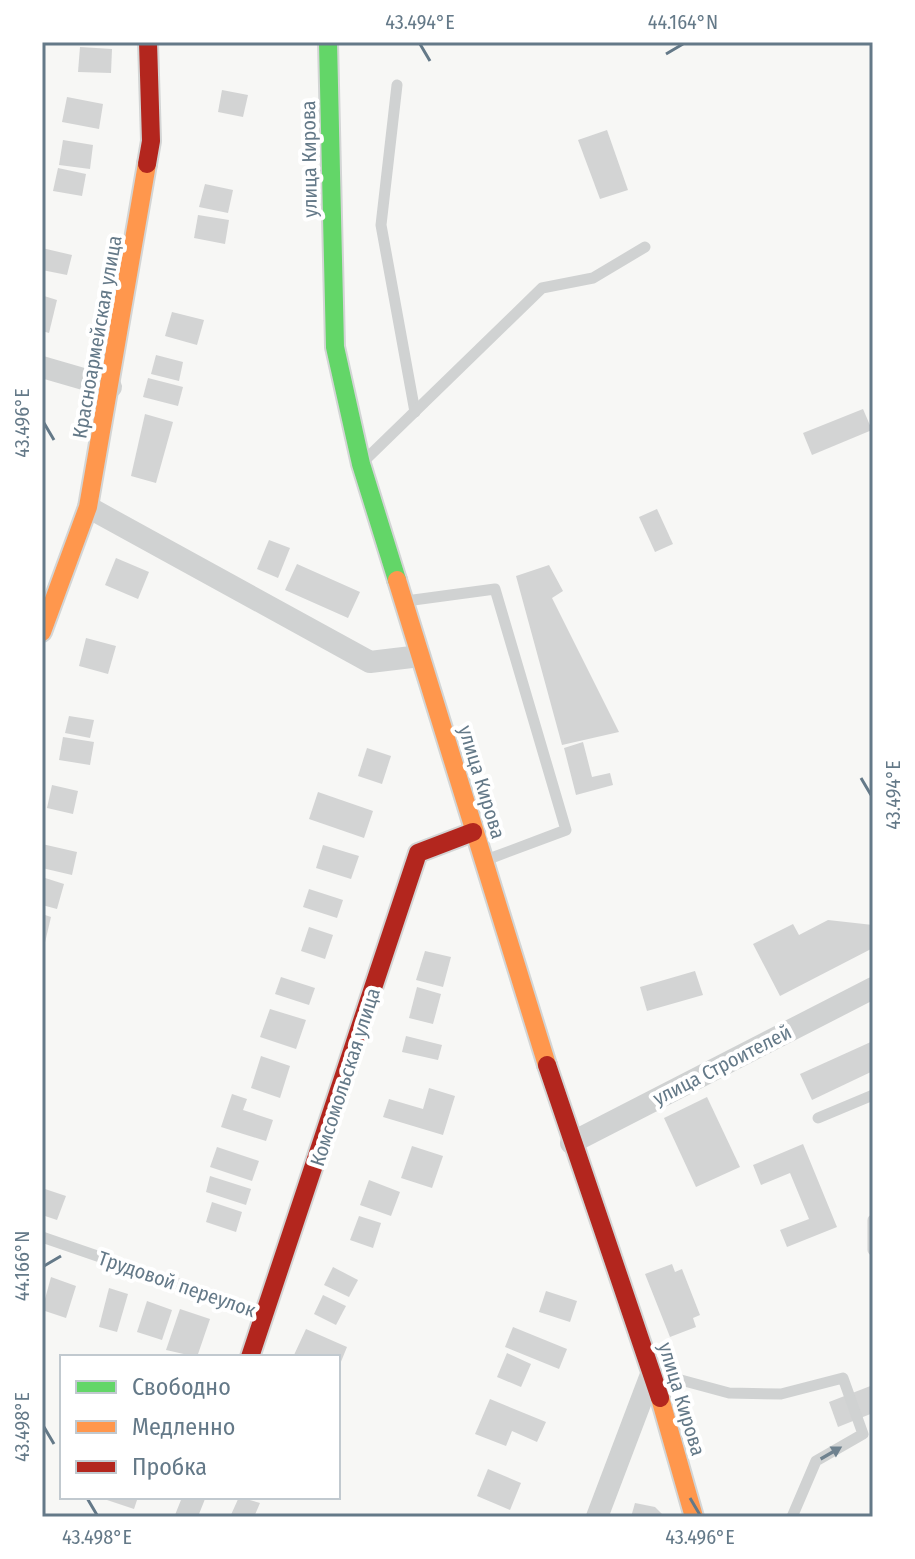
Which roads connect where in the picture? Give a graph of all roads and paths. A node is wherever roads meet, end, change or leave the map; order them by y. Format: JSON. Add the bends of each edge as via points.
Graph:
{"nodes":[{"id":1,"x":148,"y":42,"type":"edge"},
{"id":2,"x":328,"y":42,"type":"edge"},
{"id":3,"x":397,"y":85,"type":"dead end"},
{"id":4,"x":645,"y":247,"type":"dead end"},
{"id":5,"x":42,"y":367,"type":"edge"},
{"id":6,"x":111,"y":387,"type":"junction"},
{"id":7,"x":415,"y":412,"type":"junction"},
{"id":8,"x":361,"y":464,"type":"junction"},
{"id":9,"x":88,"y":507,"type":"junction"},
{"id":10,"x":401,"y":602,"type":"junction"},
{"id":11,"x":46,"y":605,"type":"edge"},
{"id":12,"x":42,"y":632,"type":"edge"},
{"id":13,"x":420,"y":656,"type":"junction"},
{"id":14,"x":473,"y":832,"type":"junction"},
{"id":15,"x":482,"y":861,"type":"junction"},
{"id":16,"x":873,"y":988,"type":"edge"},
{"id":17,"x":873,"y":1095,"type":"edge"},
{"id":18,"x":818,"y":1118,"type":"dead end"},
{"id":19,"x":571,"y":1143,"type":"junction"},
{"id":20,"x":873,"y":1220,"type":"edge"},
{"id":21,"x":42,"y":1237,"type":"edge"},
{"id":22,"x":873,"y":1250,"type":"edge"},
{"id":23,"x":267,"y":1315,"type":"junction"},
{"id":24,"x":251,"y":1355,"type":"edge"},
{"id":25,"x":652,"y":1372,"type":"junction"},
{"id":26,"x":597,"y":1517,"type":"edge"},
{"id":27,"x":694,"y":1517,"type":"edge"},
{"id":28,"x":792,"y":1517,"type":"edge"}],
"edges":[{"from":1,"to":6,"type":"main road","name":"Красноармейская улица","via":[[151,141]]},
{"from":2,"to":8,"type":"main road","name":"улица Кирова","via":[[335,347]]},
{"from":3,"to":7,"type":"lane","via":[[381,225]]},
{"from":4,"to":7,"type":"lane","via":[[593,278],[542,288]]},
{"from":5,"to":6,"type":"street"},
{"from":6,"to":9,"type":"main road","name":"Красноармейская улица"},
{"from":7,"to":8,"type":"lane"},
{"from":8,"to":10,"type":"main road","name":"улица Кирова"},
{"from":9,"to":11,"type":"main road","name":"Красноармейская улица"},
{"from":9,"to":13,"type":"street","via":[[370,662]]},
{"from":10,"to":13,"type":"main road","name":"улица Кирова"},
{"from":10,"to":15,"type":"lane","via":[[495,589],[566,830]]},
{"from":11,"to":12,"type":"main road","name":"Красноармейская улица"},
{"from":13,"to":14,"type":"main road","name":"улица Кирова"},
{"from":14,"to":15,"type":"main road","name":"улица Кирова"},
{"from":14,"to":23,"type":"main road","name":"Комсомольская улица","via":[[418,853]]},
{"from":15,"to":19,"type":"main road","name":"улица Кирова"},
{"from":16,"to":19,"type":"street","name":"улица Строителей"},
{"from":17,"to":18,"type":"lane"},
{"from":19,"to":25,"type":"main road","name":"улица Кирова"},
{"from":20,"to":22,"type":"lane"},
{"from":21,"to":23,"type":"lane","name":"Трудовой переулок"},
{"from":23,"to":24,"type":"main road","name":"Комсомольская улица"},
{"from":25,"to":26,"type":"street"},
{"from":25,"to":27,"type":"main road","name":"улица Кирова"},
{"from":28,"to":25,"type":"lane","one_way":true,"via":[[816,1461],[863,1434],[843,1378],[781,1394],[729,1393]]}]}
